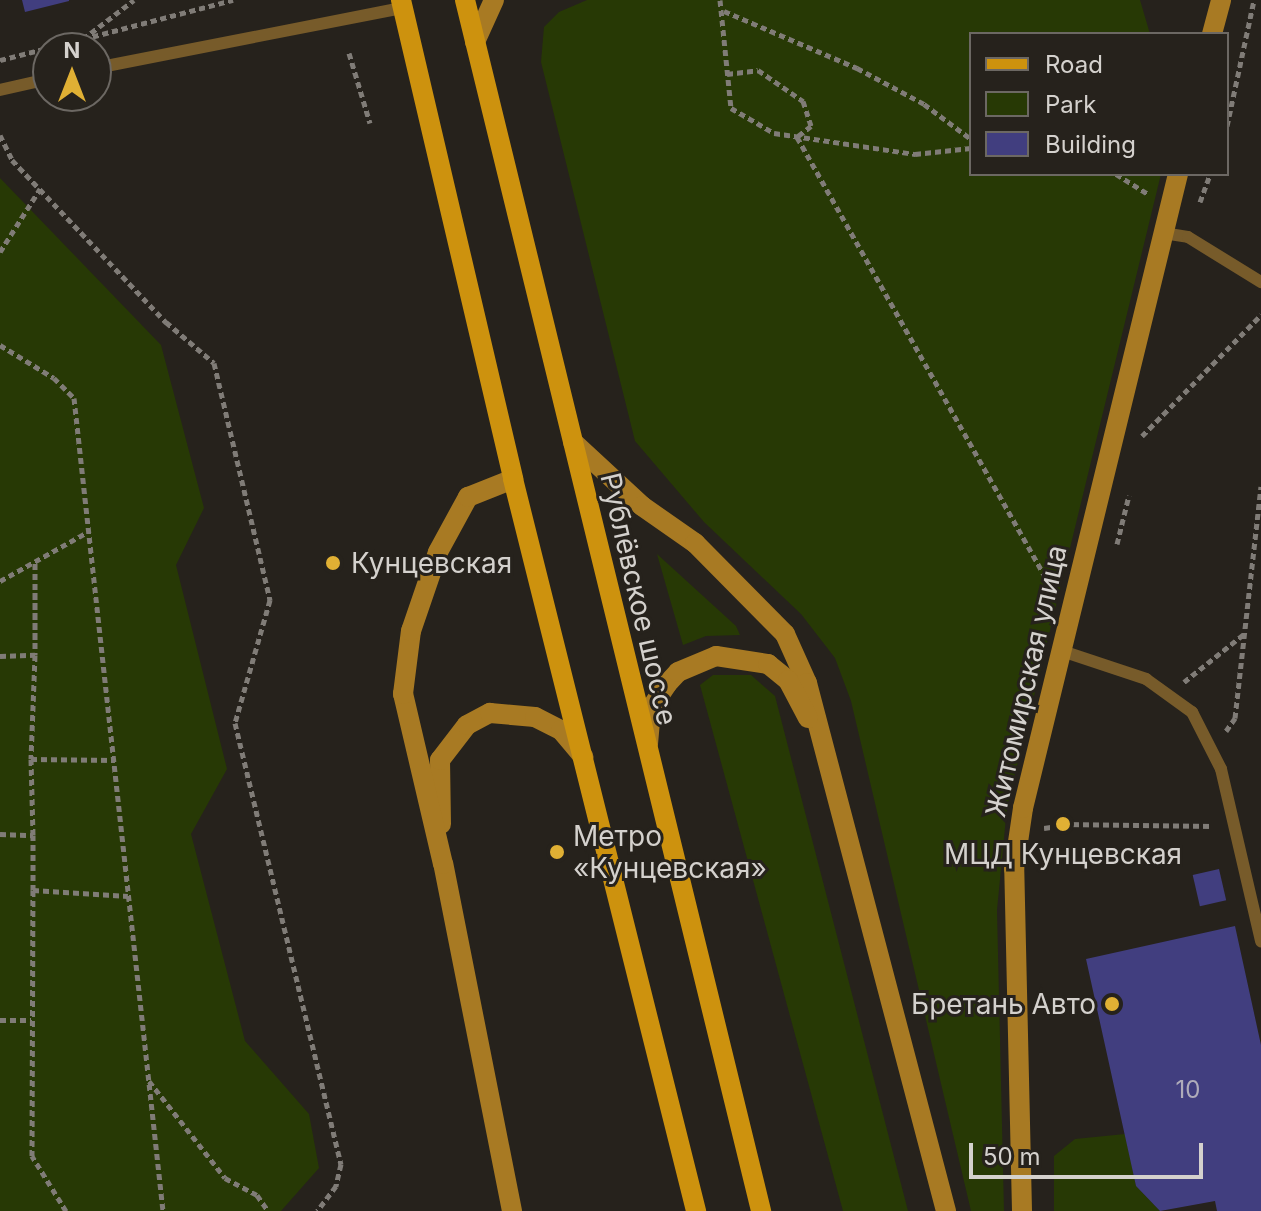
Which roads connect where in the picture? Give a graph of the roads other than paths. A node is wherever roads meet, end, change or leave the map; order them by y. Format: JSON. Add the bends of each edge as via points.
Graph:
{"nodes":[{"id":1,"x":465,"y":0,"type":"edge"},
{"id":2,"x":494,"y":0,"type":"edge"},
{"id":3,"x":1221,"y":0,"type":"edge"},
{"id":4,"x":402,"y":4,"type":"edge"},
{"id":5,"x":1213,"y":32,"type":"edge"},
{"id":6,"x":475,"y":42,"type":"junction"},
{"id":7,"x":112,"y":65,"type":"edge"},
{"id":8,"x":32,"y":83,"type":"edge"},
{"id":9,"x":0,"y":90,"type":"edge"},
{"id":10,"x":1177,"y":176,"type":"edge"},
{"id":11,"x":1163,"y":233,"type":"junction"},
{"id":12,"x":1261,"y":282,"type":"edge"},
{"id":13,"x":573,"y":442,"type":"junction"},
{"id":14,"x":513,"y":479,"type":"junction"},
{"id":15,"x":1059,"y":650,"type":"junction"},
{"id":16,"x":818,"y":736,"type":"junction"},
{"id":17,"x":647,"y":753,"type":"junction"},
{"id":18,"x":586,"y":759,"type":"junction"},
{"id":19,"x":443,"y":864,"type":"junction"},
{"id":20,"x":1261,"y":941,"type":"edge"},
{"id":21,"x":512,"y":1211,"type":"edge"},
{"id":22,"x":696,"y":1211,"type":"edge"},
{"id":23,"x":761,"y":1211,"type":"edge"},
{"id":24,"x":946,"y":1211,"type":"edge"},
{"id":25,"x":1022,"y":1211,"type":"edge"}],
"edges":[{"from":1,"to":6,"type":"main road","name":"Рублёвское шоссе"},
{"from":2,"to":6,"type":"street"},
{"from":3,"to":5,"type":"street"},
{"from":4,"to":7,"type":"lane"},
{"from":4,"to":14,"type":"main road"},
{"from":6,"to":13,"type":"main road","name":"Рублёвское шоссе"},
{"from":8,"to":9,"type":"lane"},
{"from":10,"to":11,"type":"street","name":"Житомирская улица"},
{"from":11,"to":12,"type":"lane","via":[[1188,237]]},
{"from":11,"to":15,"type":"street","name":"Житомирская улица"},
{"from":13,"to":16,"type":"street","via":[[642,506],[695,543],[766,611],[785,634],[807,683]]},
{"from":13,"to":17,"type":"main road","name":"Рублёвское шоссе"},
{"from":14,"to":18,"type":"main road"},
{"from":14,"to":19,"type":"street","via":[[468,497],[421,595],[405,664],[409,730]]},
{"from":15,"to":20,"type":"lane","via":[[1146,679],[1192,712],[1221,769]]},
{"from":15,"to":25,"type":"street","name":"Житомирская улица","via":[[1014,869]]},
{"from":16,"to":17,"type":"street","via":[[788,680],[768,664],[716,656],[678,672],[667,684],[651,708]]},
{"from":16,"to":24,"type":"street"},
{"from":17,"to":23,"type":"main road","name":"Рублёвское шоссе"},
{"from":18,"to":19,"type":"street","via":[[561,730],[535,717],[490,713],[467,725],[440,760]]},
{"from":18,"to":22,"type":"main road"},
{"from":19,"to":21,"type":"street"}]}
